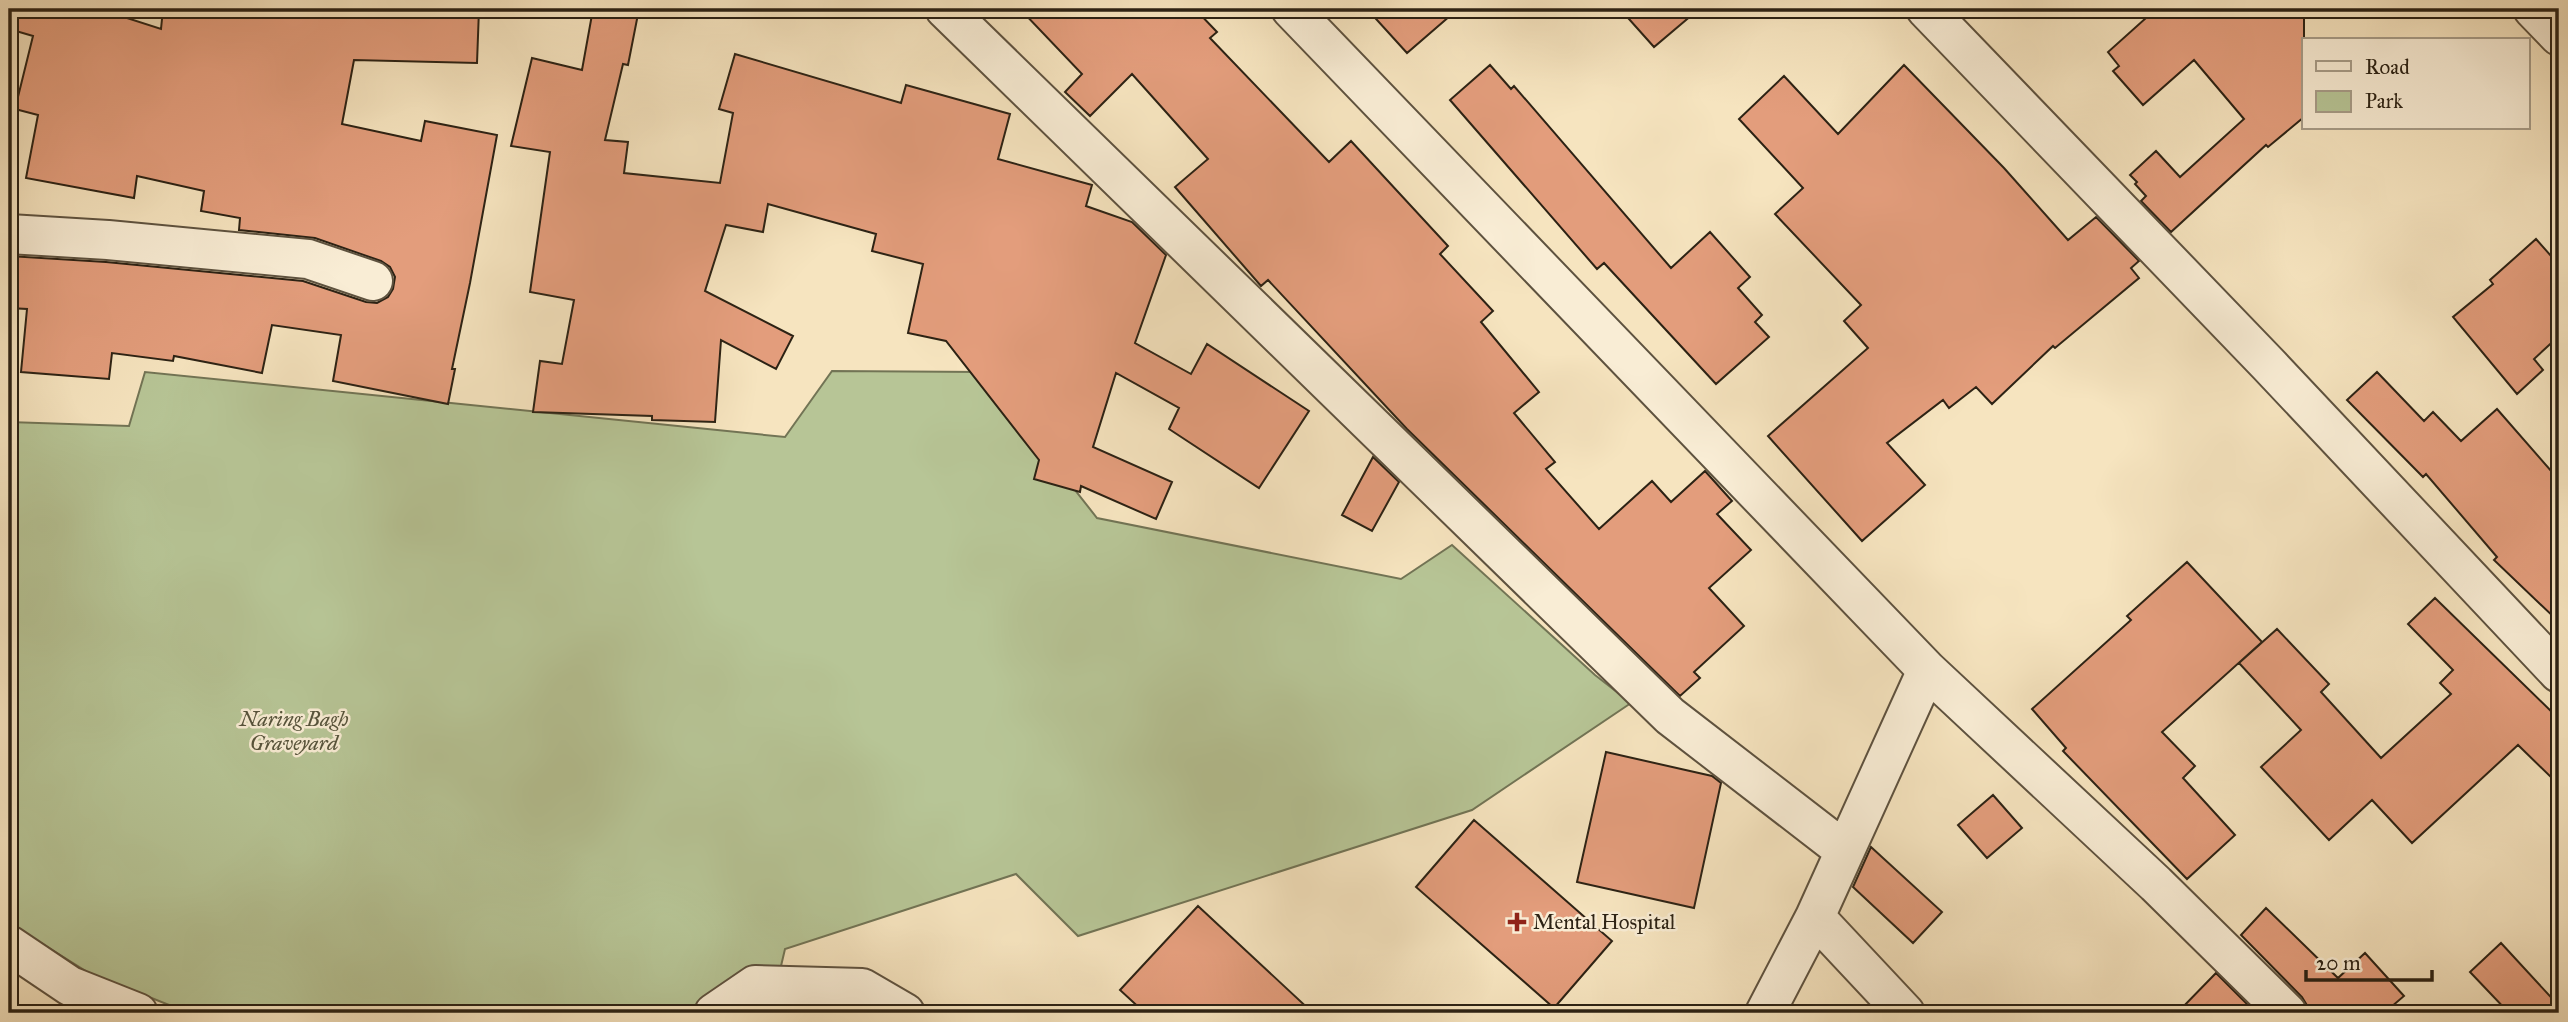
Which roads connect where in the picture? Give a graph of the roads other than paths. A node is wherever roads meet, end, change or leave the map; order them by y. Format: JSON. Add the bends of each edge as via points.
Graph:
{"nodes":[{"id":1,"x":945,"y":9,"type":"edge"},
{"id":2,"x":1291,"y":9,"type":"edge"},
{"id":3,"x":1926,"y":9,"type":"edge"},
{"id":4,"x":2533,"y":9,"type":"edge"},
{"id":5,"x":2559,"y":37,"type":"edge"},
{"id":6,"x":9,"y":234,"type":"edge"},
{"id":7,"x":373,"y":281,"type":"dead end"},
{"id":8,"x":1927,"y":670,"type":"junction"},
{"id":9,"x":2559,"y":673,"type":"edge"},
{"id":10,"x":1845,"y":851,"type":"junction"},
{"id":11,"x":1815,"y":917,"type":"junction"},
{"id":12,"x":9,"y":945,"type":"edge"},
{"id":13,"x":138,"y":1013,"type":"edge"},
{"id":14,"x":714,"y":1013,"type":"edge"},
{"id":15,"x":905,"y":1013,"type":"edge"},
{"id":16,"x":1765,"y":1013,"type":"edge"},
{"id":17,"x":1905,"y":1013,"type":"edge"},
{"id":18,"x":2287,"y":1013,"type":"edge"}],
"edges":[{"from":1,"to":10,"type":"street","via":[[1670,716]]},
{"from":2,"to":8,"type":"street"},
{"from":3,"to":9,"type":"street"},
{"from":4,"to":5,"type":"street"},
{"from":6,"to":7,"type":"street","via":[[308,259]]},
{"from":8,"to":10,"type":"street"},
{"from":8,"to":18,"type":"street"},
{"from":10,"to":11,"type":"street"},
{"from":11,"to":16,"type":"street"},
{"from":11,"to":17,"type":"street"},
{"from":12,"to":13,"type":"street","via":[[70,986]]},
{"from":14,"to":15,"type":"street","via":[[755,985],[862,989]]}]}
